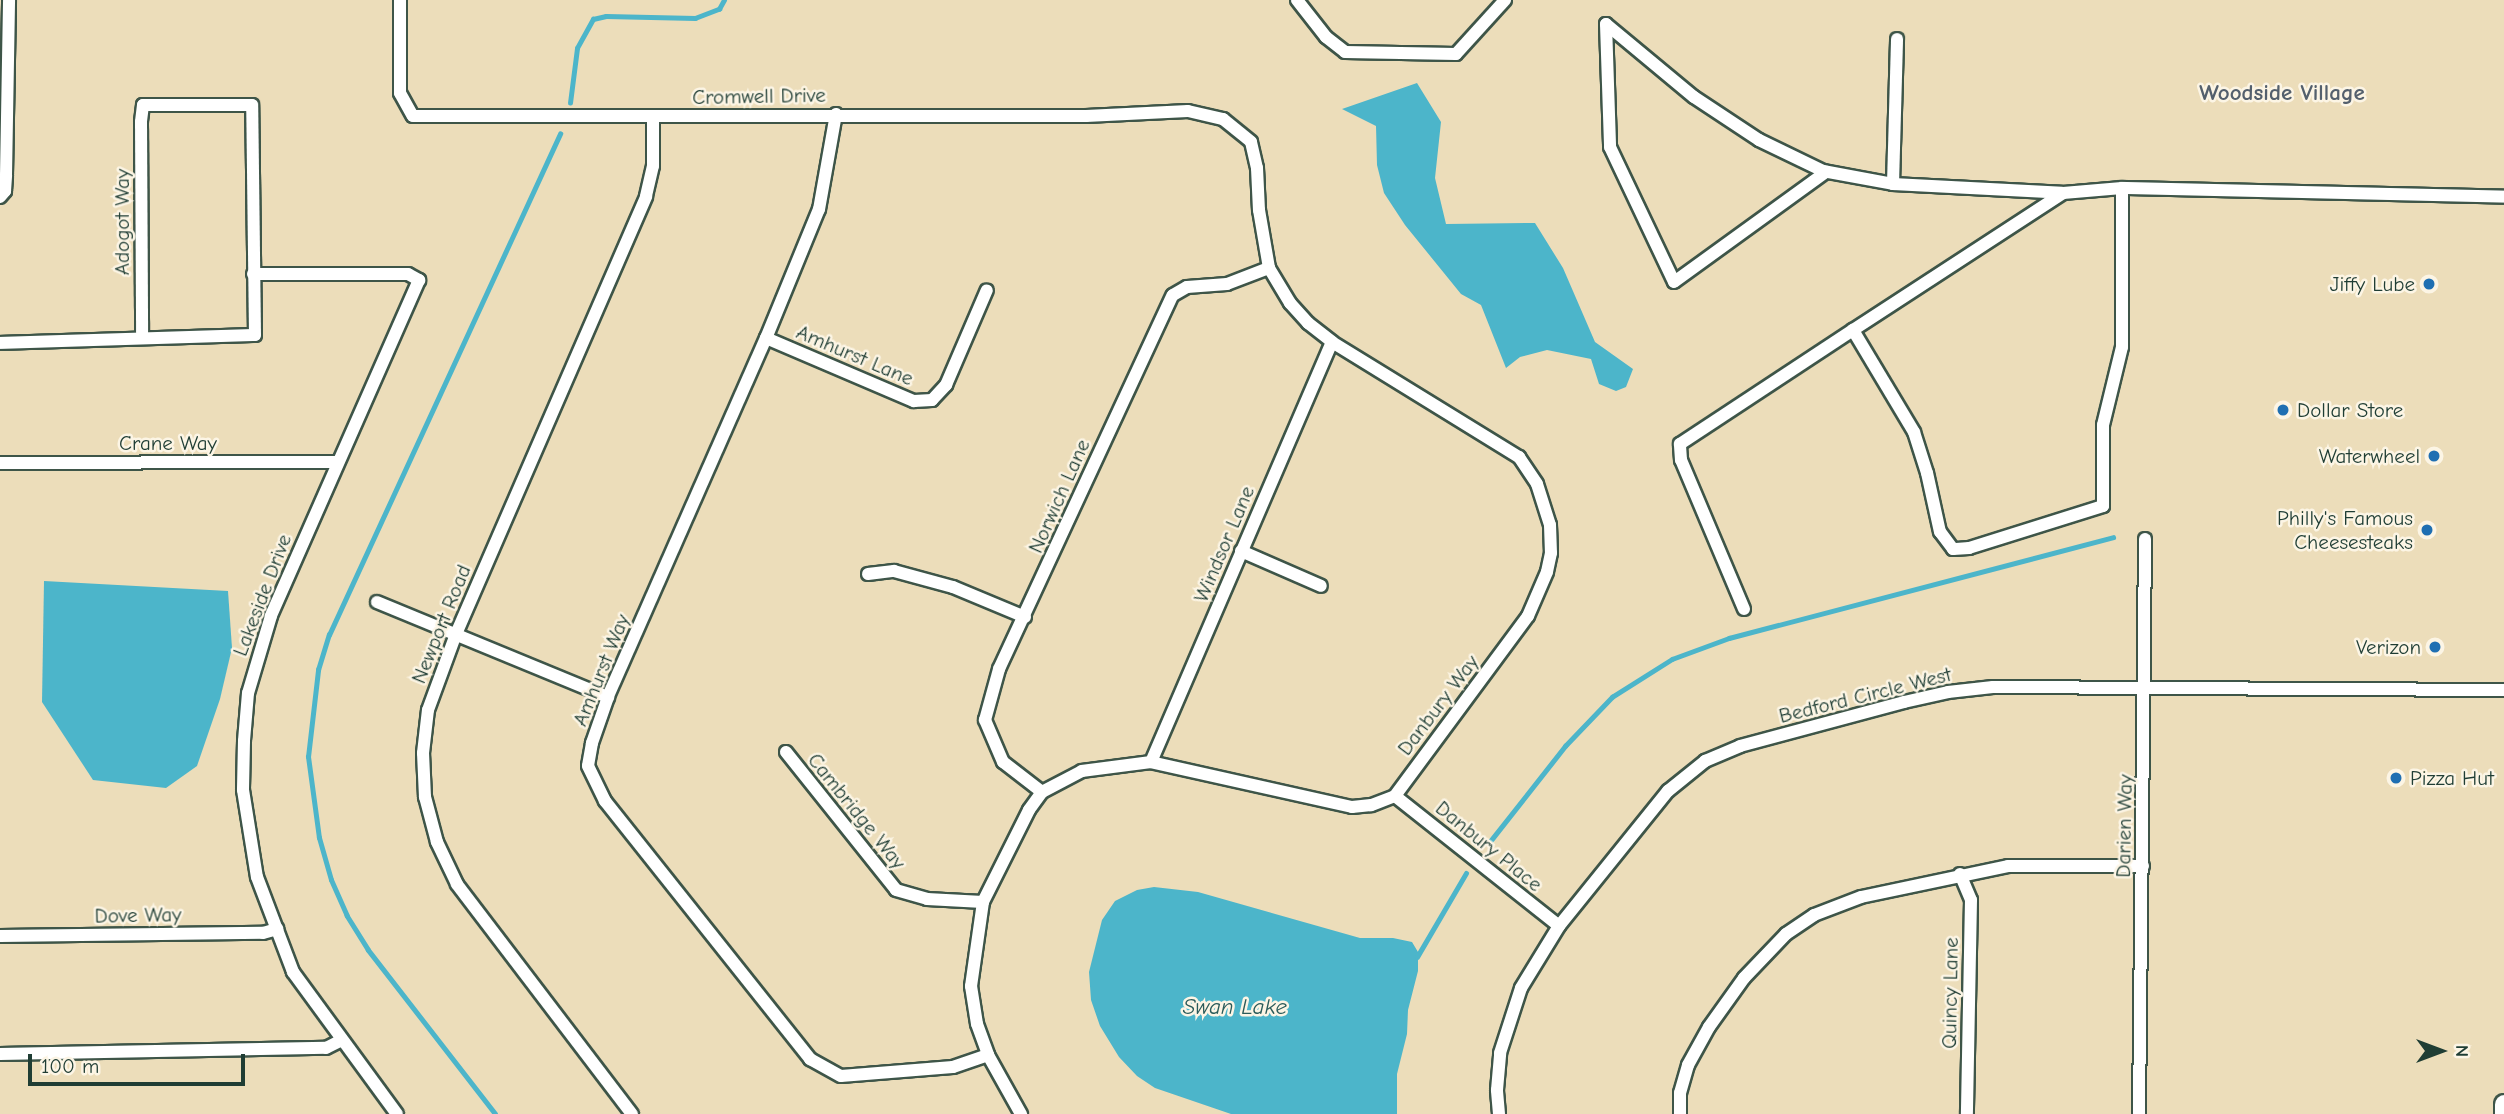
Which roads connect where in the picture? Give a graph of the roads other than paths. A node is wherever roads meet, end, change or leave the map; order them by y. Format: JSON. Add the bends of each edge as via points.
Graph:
{"nodes":[{"id":1,"x":9,"y":0,"type":"edge"},
{"id":2,"x":400,"y":0,"type":"edge"},
{"id":3,"x":1297,"y":0,"type":"edge"},
{"id":4,"x":1505,"y":0,"type":"edge"},
{"id":5,"x":1897,"y":39,"type":"dead end"},
{"id":6,"x":1188,"y":111,"type":"joint"},
{"id":7,"x":836,"y":114,"type":"junction"},
{"id":8,"x":653,"y":116,"type":"junction"},
{"id":9,"x":1826,"y":172,"type":"junction"},
{"id":10,"x":1894,"y":184,"type":"junction"},
{"id":11,"x":2122,"y":188,"type":"junction"},
{"id":12,"x":2063,"y":193,"type":"junction"},
{"id":13,"x":0,"y":197,"type":"edge"},
{"id":14,"x":2504,"y":197,"type":"edge"},
{"id":15,"x":1269,"y":268,"type":"junction"},
{"id":16,"x":253,"y":274,"type":"junction"},
{"id":17,"x":986,"y":290,"type":"dead end"},
{"id":18,"x":1853,"y":330,"type":"junction"},
{"id":19,"x":142,"y":338,"type":"junction"},
{"id":20,"x":766,"y":338,"type":"junction"},
{"id":21,"x":1332,"y":342,"type":"junction"},
{"id":22,"x":0,"y":343,"type":"edge"},
{"id":23,"x":337,"y":462,"type":"junction"},
{"id":24,"x":0,"y":463,"type":"edge"},
{"id":25,"x":2145,"y":539,"type":"dead end"},
{"id":26,"x":1241,"y":551,"type":"junction"},
{"id":27,"x":868,"y":574,"type":"dead end"},
{"id":28,"x":1321,"y":586,"type":"dead end"},
{"id":29,"x":376,"y":602,"type":"dead end"},
{"id":30,"x":1744,"y":609,"type":"dead end"},
{"id":31,"x":1025,"y":617,"type":"junction"},
{"id":32,"x":456,"y":634,"type":"junction"},
{"id":33,"x":2145,"y":688,"type":"junction"},
{"id":34,"x":2504,"y":690,"type":"edge"},
{"id":35,"x":608,"y":697,"type":"junction"},
{"id":36,"x":786,"y":752,"type":"dead end"},
{"id":37,"x":1151,"y":762,"type":"junction"},
{"id":38,"x":1042,"y":792,"type":"junction"},
{"id":39,"x":1395,"y":796,"type":"junction"},
{"id":40,"x":2143,"y":866,"type":"junction"},
{"id":41,"x":1960,"y":874,"type":"junction"},
{"id":42,"x":983,"y":902,"type":"junction"},
{"id":43,"x":1559,"y":926,"type":"junction"},
{"id":44,"x":277,"y":929,"type":"junction"},
{"id":45,"x":0,"y":936,"type":"edge"},
{"id":46,"x":342,"y":1040,"type":"junction"},
{"id":47,"x":0,"y":1054,"type":"edge"},
{"id":48,"x":988,"y":1055,"type":"junction"},
{"id":49,"x":2504,"y":1104,"type":"edge"},
{"id":50,"x":397,"y":1114,"type":"edge"},
{"id":51,"x":632,"y":1114,"type":"edge"},
{"id":52,"x":1021,"y":1114,"type":"edge"},
{"id":53,"x":1499,"y":1114,"type":"edge"},
{"id":54,"x":1680,"y":1114,"type":"edge"},
{"id":55,"x":1967,"y":1114,"type":"edge"},
{"id":56,"x":2139,"y":1114,"type":"edge"},
{"id":57,"x":2504,"y":1114,"type":"edge"}],
"edges":[{"from":1,"to":13,"type":"street","via":[[6,175]]},
{"from":2,"to":8,"type":"street","name":"Cromwell Drive","via":[[400,93],[412,116]]},
{"from":3,"to":4,"type":"street","via":[[1326,37],[1345,52],[1456,54]]},
{"from":5,"to":10,"type":"street"},
{"from":6,"to":7,"type":"street","name":"Cromwell Drive","via":[[1086,116]]},
{"from":6,"to":15,"type":"street","name":"Danbury Way","via":[[1223,119],[1251,142]]},
{"from":7,"to":8,"type":"street","name":"Cromwell Drive"},
{"from":7,"to":20,"type":"street","name":"Amhurst Way","via":[[818,209]]},
{"from":8,"to":32,"type":"street","name":"Newport Road","via":[[653,166],[646,196]]},
{"from":9,"to":9,"type":"street","via":[[1745,131],[1694,97],[1606,24],[1610,147],[1674,282]]},
{"from":9,"to":10,"type":"street"},
{"from":10,"to":12,"type":"street"},
{"from":11,"to":12,"type":"street"},
{"from":11,"to":14,"type":"street"},
{"from":11,"to":18,"type":"street","via":[[2122,346],[2103,425],[2103,506],[1953,549],[1940,533],[1914,432]]},
{"from":12,"to":18,"type":"street"},
{"from":15,"to":21,"type":"street","name":"Danbury Way","via":[[1290,303]]},
{"from":15,"to":31,"type":"street","name":"Norwich Lane","via":[[1227,284],[1187,287],[1173,295]]},
{"from":16,"to":19,"type":"street","via":[[255,335]]},
{"from":16,"to":19,"type":"street","name":"Adogot Way","via":[[252,105],[143,106]]},
{"from":16,"to":23,"type":"street","name":"Lakeside Drive","via":[[408,274],[418,280]]},
{"from":17,"to":20,"type":"street","name":"Amhurst Lane","via":[[946,384],[932,400],[914,401]]},
{"from":18,"to":30,"type":"street","via":[[1680,444],[1681,460]]},
{"from":19,"to":22,"type":"street"},
{"from":20,"to":35,"type":"street","name":"Amhurst Way"},
{"from":21,"to":26,"type":"street","name":"Windsor Lane"},
{"from":21,"to":39,"type":"street","name":"Danbury Way","via":[[1519,457],[1537,484],[1550,526],[1547,572],[1528,617]]},
{"from":23,"to":24,"type":"street","name":"Crane Way"},
{"from":23,"to":44,"type":"street","name":"Lakeside Drive","via":[[271,617],[248,693],[243,790],[257,877]]},
{"from":25,"to":33,"type":"street","name":"Darien Way"},
{"from":26,"to":28,"type":"street"},
{"from":26,"to":37,"type":"street","name":"Windsor Lane"},
{"from":27,"to":31,"type":"street","via":[[894,572],[953,587]]},
{"from":29,"to":32,"type":"street"},
{"from":31,"to":38,"type":"street","name":"Norwich Lane","via":[[999,669],[985,720],[1003,762]]},
{"from":32,"to":35,"type":"street"},
{"from":32,"to":51,"type":"street","name":"Newport Road","via":[[428,710],[423,753],[425,797],[438,842],[457,884]]},
{"from":33,"to":34,"type":"street","name":"Bedford Circle West"},
{"from":33,"to":40,"type":"street","name":"Darien Way"},
{"from":33,"to":43,"type":"street","name":"Bedford Circle West","via":[[1993,687],[1948,692],[1740,746],[1705,761],[1668,791]]},
{"from":35,"to":48,"type":"street","name":"Amhurst Way","via":[[588,766],[605,801],[810,1059],[841,1076],[953,1067]]},
{"from":36,"to":42,"type":"street","name":"Cambridge Way","via":[[896,890],[927,898]]},
{"from":37,"to":38,"type":"street","via":[[1082,771]]},
{"from":37,"to":39,"type":"street","via":[[1352,807]]},
{"from":38,"to":42,"type":"street"},
{"from":39,"to":43,"type":"street","name":"Danbury Place"},
{"from":40,"to":41,"type":"street","via":[[2008,866]]},
{"from":40,"to":56,"type":"street","name":"Darien Way"},
{"from":41,"to":54,"type":"street","via":[[1861,897],[1814,915],[1786,934],[1744,978],[1709,1027],[1688,1065]]},
{"from":41,"to":55,"type":"street","name":"Quincy Lane","via":[[1971,900]]},
{"from":42,"to":48,"type":"street","via":[[971,986]]},
{"from":43,"to":53,"type":"street","name":"Bedford Circle West","via":[[1521,988],[1509,1019],[1500,1053]]},
{"from":44,"to":45,"type":"street","name":"Dove Way","via":[[264,933]]},
{"from":44,"to":46,"type":"street","name":"Lakeside Drive","via":[[293,972]]},
{"from":46,"to":47,"type":"street","via":[[326,1048]]},
{"from":46,"to":50,"type":"street","name":"Lakeside Drive"},
{"from":48,"to":52,"type":"street"},
{"from":49,"to":57,"type":"main road"}]}
